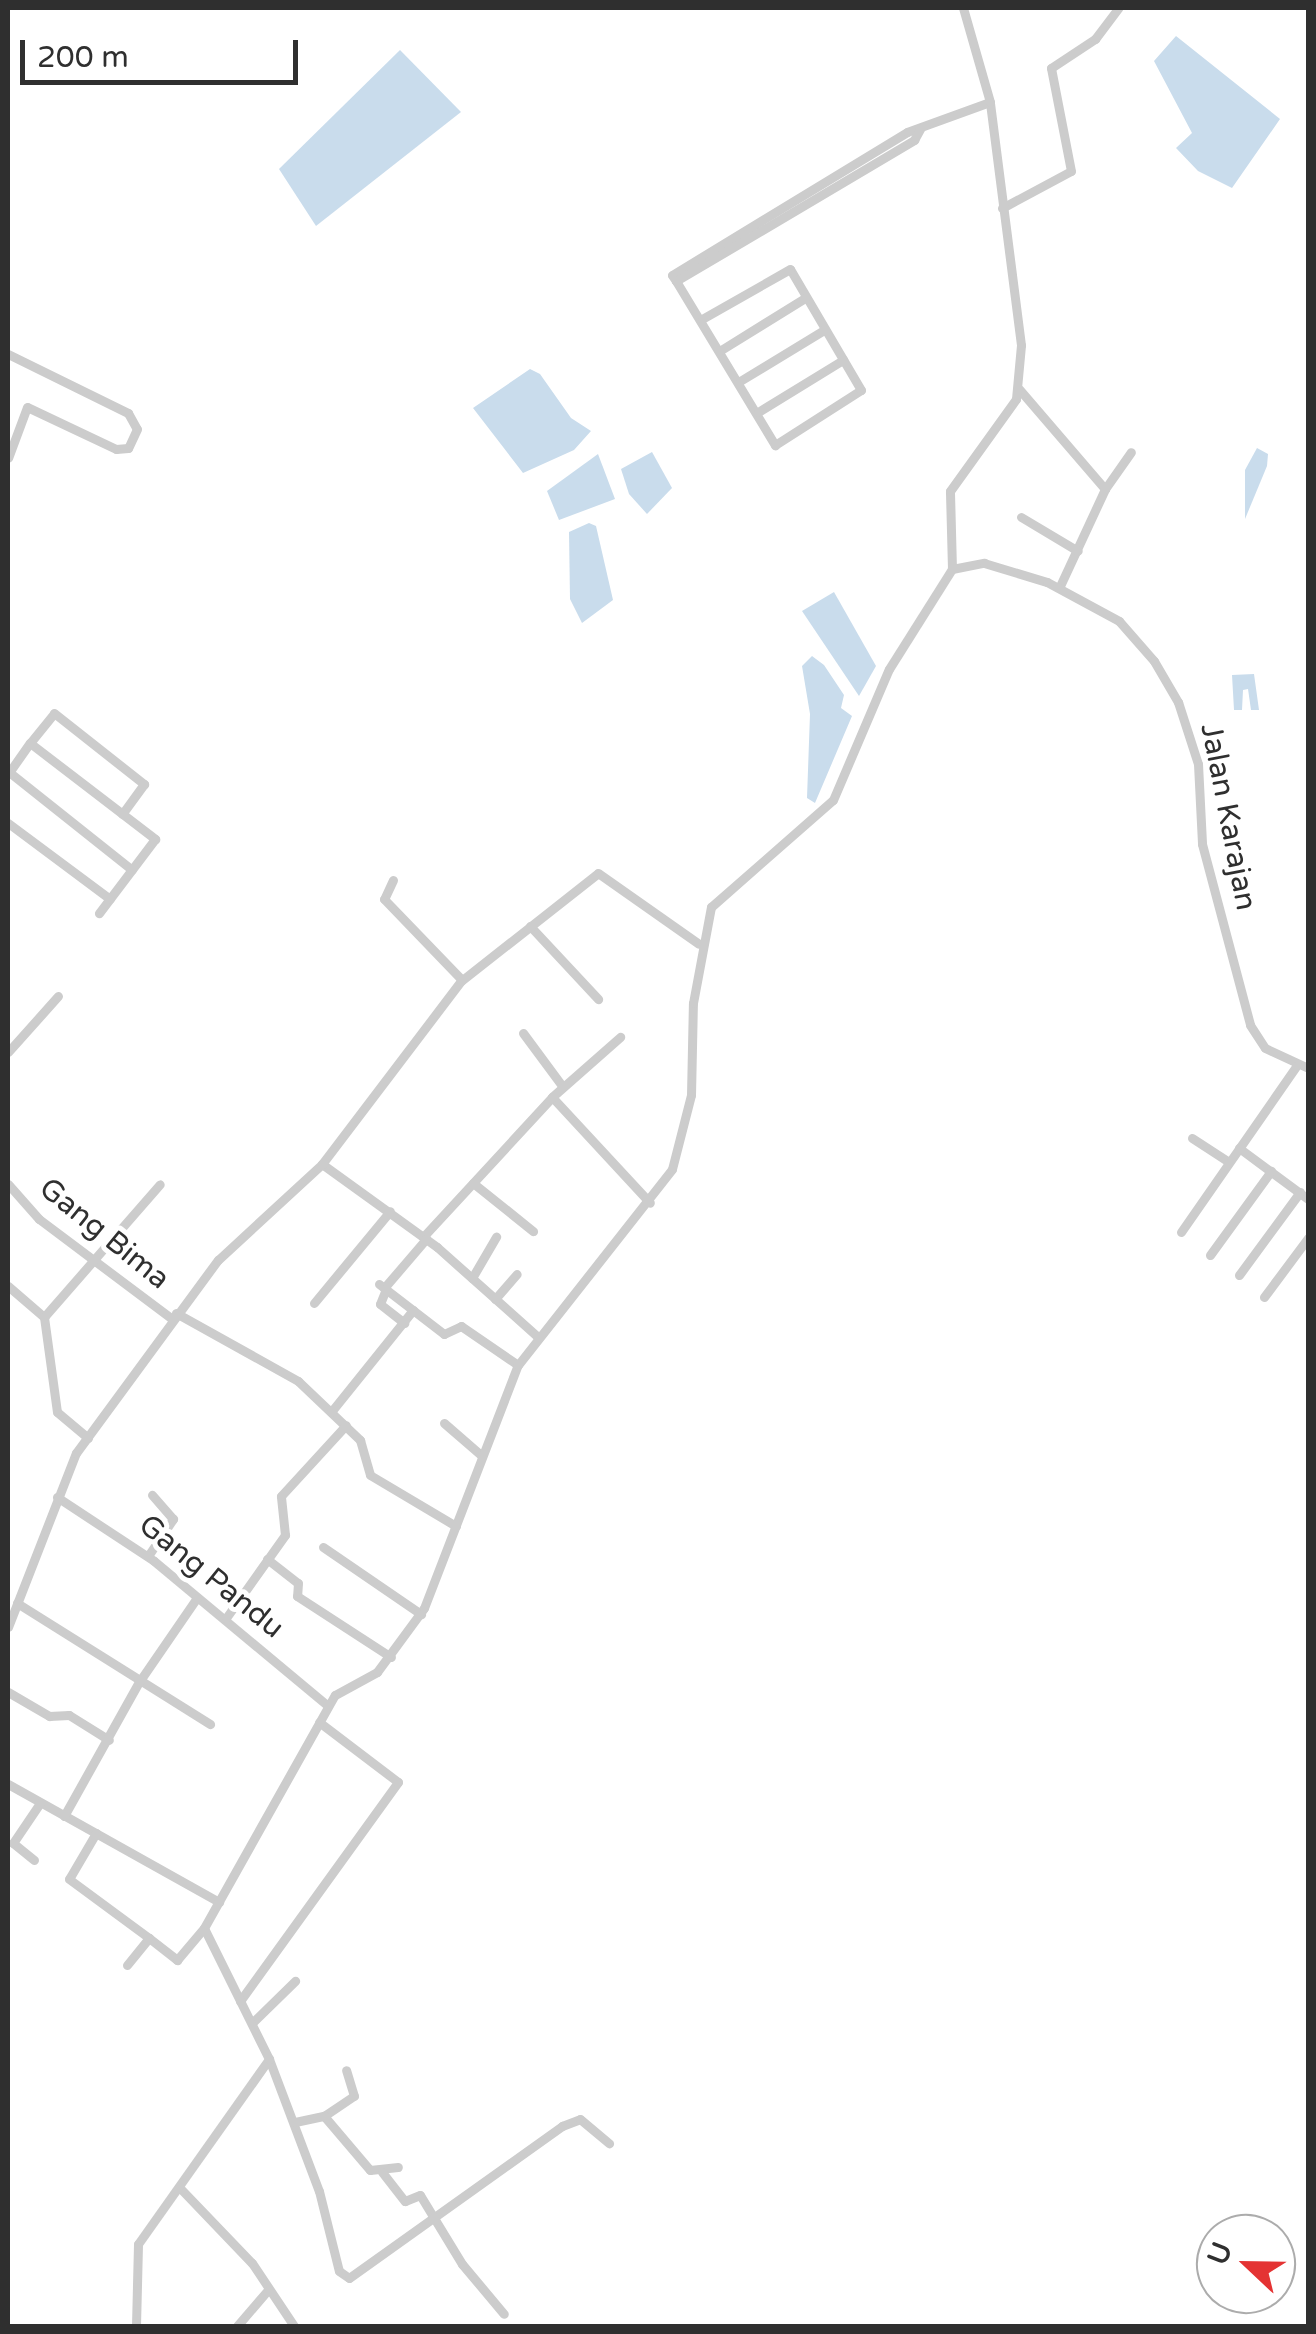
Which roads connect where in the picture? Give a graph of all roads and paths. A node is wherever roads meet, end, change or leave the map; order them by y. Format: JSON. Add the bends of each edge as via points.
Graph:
{"nodes":[{"id":1,"x":963,"y":8,"type":"edge"},
{"id":2,"x":1118,"y":8,"type":"edge"},
{"id":3,"x":990,"y":102,"type":"junction"},
{"id":4,"x":1002,"y":208,"type":"junction"},
{"id":5,"x":804,"y":298,"type":"junction"},
{"id":6,"x":702,"y":319,"type":"junction"},
{"id":7,"x":824,"y":330,"type":"junction"},
{"id":8,"x":721,"y":350,"type":"junction"},
{"id":9,"x":8,"y":354,"type":"edge"},
{"id":10,"x":843,"y":360,"type":"junction"},
{"id":11,"x":740,"y":381,"type":"junction"},
{"id":12,"x":1020,"y":388,"type":"junction"},
{"id":13,"x":758,"y":412,"type":"junction"},
{"id":14,"x":10,"y":439,"type":"edge"},
{"id":15,"x":1131,"y":452,"type":"dead end"},
{"id":16,"x":8,"y":458,"type":"edge"},
{"id":17,"x":1105,"y":489,"type":"junction"},
{"id":18,"x":1021,"y":517,"type":"dead end"},
{"id":19,"x":1078,"y":551,"type":"junction"},
{"id":20,"x":952,"y":570,"type":"junction"},
{"id":21,"x":1059,"y":588,"type":"junction"},
{"id":22,"x":30,"y":743,"type":"junction"},
{"id":23,"x":8,"y":773,"type":"edge"},
{"id":24,"x":122,"y":814,"type":"junction"},
{"id":25,"x":8,"y":822,"type":"edge"},
{"id":26,"x":132,"y":870,"type":"junction"},
{"id":27,"x":392,"y":880,"type":"dead end"},
{"id":28,"x":110,"y":899,"type":"junction"},
{"id":29,"x":99,"y":913,"type":"dead end"},
{"id":30,"x":530,"y":926,"type":"junction"},
{"id":31,"x":699,"y":944,"type":"junction"},
{"id":32,"x":462,"y":980,"type":"junction"},
{"id":33,"x":58,"y":996,"type":"dead end"},
{"id":34,"x":598,"y":999,"type":"dead end"},
{"id":35,"x":523,"y":1033,"type":"dead end"},
{"id":36,"x":620,"y":1038,"type":"dead end"},
{"id":37,"x":8,"y":1052,"type":"edge"},
{"id":38,"x":1303,"y":1067,"type":"edge"},
{"id":39,"x":564,"y":1087,"type":"junction"},
{"id":40,"x":552,"y":1098,"type":"junction"},
{"id":41,"x":1192,"y":1138,"type":"dead end"},
{"id":42,"x":1238,"y":1148,"type":"junction"},
{"id":43,"x":1229,"y":1162,"type":"junction"},
{"id":44,"x":322,"y":1164,"type":"junction"},
{"id":45,"x":1272,"y":1171,"type":"junction"},
{"id":46,"x":473,"y":1183,"type":"junction"},
{"id":47,"x":8,"y":1184,"type":"edge"},
{"id":48,"x":160,"y":1184,"type":"dead end"},
{"id":49,"x":1304,"y":1196,"type":"edge"},
{"id":50,"x":650,"y":1203,"type":"junction"},
{"id":51,"x":390,"y":1211,"type":"junction"},
{"id":52,"x":533,"y":1230,"type":"dead end"},
{"id":53,"x":1181,"y":1232,"type":"dead end"},
{"id":54,"x":496,"y":1237,"type":"dead end"},
{"id":55,"x":424,"y":1238,"type":"junction"},
{"id":56,"x":1308,"y":1238,"type":"edge"},
{"id":57,"x":1210,"y":1254,"type":"dead end"},
{"id":58,"x":91,"y":1261,"type":"junction"},
{"id":59,"x":517,"y":1274,"type":"dead end"},
{"id":60,"x":1238,"y":1275,"type":"dead end"},
{"id":61,"x":472,"y":1278,"type":"junction"},
{"id":62,"x":8,"y":1286,"type":"edge"},
{"id":63,"x":383,"y":1287,"type":"junction"},
{"id":64,"x":1264,"y":1298,"type":"dead end"},
{"id":65,"x":495,"y":1299,"type":"junction"},
{"id":66,"x":314,"y":1303,"type":"dead end"},
{"id":67,"x":413,"y":1310,"type":"junction"},
{"id":68,"x":174,"y":1316,"type":"junction"},
{"id":69,"x":44,"y":1317,"type":"junction"},
{"id":70,"x":404,"y":1323,"type":"junction"},
{"id":71,"x":538,"y":1336,"type":"junction"},
{"id":72,"x":518,"y":1365,"type":"junction"},
{"id":73,"x":332,"y":1412,"type":"junction"},
{"id":74,"x":444,"y":1423,"type":"dead end"},
{"id":75,"x":346,"y":1425,"type":"junction"},
{"id":76,"x":88,"y":1438,"type":"junction"},
{"id":77,"x":480,"y":1455,"type":"junction"},
{"id":78,"x":152,"y":1495,"type":"dead end"},
{"id":79,"x":57,"y":1497,"type":"junction"},
{"id":80,"x":456,"y":1526,"type":"junction"},
{"id":81,"x":324,"y":1546,"type":"dead end"},
{"id":82,"x":148,"y":1556,"type":"junction"},
{"id":83,"x":267,"y":1560,"type":"junction"},
{"id":84,"x":196,"y":1600,"type":"junction"},
{"id":85,"x":17,"y":1603,"type":"junction"},
{"id":86,"x":421,"y":1614,"type":"junction"},
{"id":87,"x":226,"y":1618,"type":"junction"},
{"id":88,"x":8,"y":1627,"type":"edge"},
{"id":89,"x":391,"y":1657,"type":"junction"},
{"id":90,"x":139,"y":1682,"type":"junction"},
{"id":91,"x":8,"y":1692,"type":"edge"},
{"id":92,"x":328,"y":1706,"type":"junction"},
{"id":93,"x":320,"y":1722,"type":"junction"},
{"id":94,"x":210,"y":1724,"type":"dead end"},
{"id":95,"x":109,"y":1740,"type":"junction"},
{"id":96,"x":8,"y":1786,"type":"edge"},
{"id":97,"x":40,"y":1804,"type":"junction"},
{"id":98,"x":64,"y":1816,"type":"junction"},
{"id":99,"x":96,"y":1833,"type":"junction"},
{"id":100,"x":34,"y":1860,"type":"dead end"},
{"id":101,"x":219,"y":1902,"type":"junction"},
{"id":102,"x":204,"y":1928,"type":"junction"},
{"id":103,"x":149,"y":1938,"type":"junction"},
{"id":104,"x":126,"y":1965,"type":"dead end"},
{"id":105,"x":296,"y":1982,"type":"dead end"},
{"id":106,"x":240,"y":2000,"type":"junction"},
{"id":107,"x":253,"y":2022,"type":"junction"},
{"id":108,"x":268,"y":2059,"type":"junction"},
{"id":109,"x":346,"y":2070,"type":"dead end"},
{"id":110,"x":324,"y":2116,"type":"junction"},
{"id":111,"x":295,"y":2122,"type":"junction"},
{"id":112,"x":609,"y":2142,"type":"dead end"},
{"id":113,"x":398,"y":2167,"type":"dead end"},
{"id":114,"x":382,"y":2172,"type":"junction"},
{"id":115,"x":179,"y":2187,"type":"junction"},
{"id":116,"x":432,"y":2215,"type":"junction"},
{"id":117,"x":267,"y":2292,"type":"junction"},
{"id":118,"x":504,"y":2314,"type":"dead end"},
{"id":119,"x":136,"y":2326,"type":"edge"},
{"id":120,"x":237,"y":2326,"type":"edge"},
{"id":121,"x":294,"y":2326,"type":"edge"}],
"edges":[{"from":1,"to":3,"type":"street"},
{"from":2,"to":4,"type":"street","via":[[1095,39],[1051,68],[1071,171]]},
{"from":3,"to":4,"type":"street"},
{"from":3,"to":6,"type":"street","via":[[920,129],[914,140],[676,281]]},
{"from":4,"to":12,"type":"street","via":[[1021,345]]},
{"from":5,"to":6,"type":"street","via":[[785,267]]},
{"from":5,"to":7,"type":"street"},
{"from":5,"to":8,"type":"street"},
{"from":6,"to":8,"type":"street"},
{"from":7,"to":10,"type":"street"},
{"from":7,"to":11,"type":"street"},
{"from":8,"to":11,"type":"street"},
{"from":9,"to":14,"type":"street","via":[[137,421],[128,448],[116,449],[28,407]]},
{"from":10,"to":13,"type":"street"},
{"from":10,"to":13,"type":"street","via":[[861,390],[851,400],[776,445]]},
{"from":11,"to":13,"type":"street"},
{"from":12,"to":17,"type":"street"},
{"from":12,"to":20,"type":"street","via":[[1006,418],[950,491]]},
{"from":14,"to":16,"type":"street"},
{"from":15,"to":17,"type":"street"},
{"from":17,"to":19,"type":"street"},
{"from":18,"to":19,"type":"street"},
{"from":19,"to":21,"type":"street"},
{"from":20,"to":21,"type":"street","name":"Jalan Karajan","via":[[984,563]]},
{"from":20,"to":31,"type":"street","via":[[889,669],[827,809],[719,895]]},
{"from":21,"to":38,"type":"street","name":"Jalan Karajan","via":[[1128,629],[1178,702],[1198,764],[1202,844],[1250,1025],[1266,1048]]},
{"from":22,"to":23,"type":"street"},
{"from":22,"to":24,"type":"street"},
{"from":22,"to":24,"type":"street","via":[[54,713],[84,736],[144,784]]},
{"from":23,"to":26,"type":"street"},
{"from":24,"to":26,"type":"street","via":[[155,839]]},
{"from":25,"to":28,"type":"street"},
{"from":26,"to":28,"type":"street"},
{"from":27,"to":32,"type":"street","via":[[384,898]]},
{"from":28,"to":29,"type":"street"},
{"from":30,"to":31,"type":"street","via":[[600,872]]},
{"from":30,"to":32,"type":"street"},
{"from":30,"to":34,"type":"street"},
{"from":31,"to":50,"type":"street","via":[[686,1125],[672,1169]]},
{"from":32,"to":44,"type":"street"},
{"from":33,"to":37,"type":"street"},
{"from":35,"to":39,"type":"street"},
{"from":36,"to":39,"type":"street"},
{"from":38,"to":42,"type":"street"},
{"from":39,"to":40,"type":"street"},
{"from":40,"to":46,"type":"street"},
{"from":40,"to":50,"type":"street"},
{"from":41,"to":43,"type":"street"},
{"from":42,"to":43,"type":"street"},
{"from":42,"to":45,"type":"street"},
{"from":43,"to":53,"type":"street"},
{"from":44,"to":51,"type":"street"},
{"from":44,"to":68,"type":"street","via":[[218,1260]]},
{"from":45,"to":49,"type":"street"},
{"from":45,"to":57,"type":"street"},
{"from":46,"to":52,"type":"street"},
{"from":46,"to":55,"type":"street"},
{"from":47,"to":58,"type":"street","name":"Gang Bima"},
{"from":48,"to":58,"type":"street"},
{"from":49,"to":60,"type":"street"},
{"from":50,"to":71,"type":"street"},
{"from":51,"to":55,"type":"street"},
{"from":51,"to":66,"type":"street"},
{"from":54,"to":61,"type":"street"},
{"from":55,"to":61,"type":"street"},
{"from":55,"to":63,"type":"street"},
{"from":56,"to":64,"type":"street"},
{"from":58,"to":68,"type":"street","name":"Gang Bima"},
{"from":58,"to":69,"type":"street"},
{"from":59,"to":65,"type":"street"},
{"from":61,"to":65,"type":"street"},
{"from":62,"to":69,"type":"street"},
{"from":63,"to":67,"type":"street"},
{"from":63,"to":70,"type":"street","via":[[380,1304]]},
{"from":65,"to":71,"type":"street"},
{"from":67,"to":70,"type":"street"},
{"from":67,"to":72,"type":"street","via":[[446,1335],[462,1326]]},
{"from":68,"to":73,"type":"street","name":"Gang Bima","via":[[278,1366]]},
{"from":68,"to":76,"type":"street"},
{"from":69,"to":76,"type":"street","via":[[57,1412]]},
{"from":70,"to":73,"type":"street"},
{"from":71,"to":72,"type":"street"},
{"from":72,"to":77,"type":"street"},
{"from":73,"to":75,"type":"street","name":"Gang Bima"},
{"from":74,"to":77,"type":"street"},
{"from":75,"to":80,"type":"street","via":[[360,1440],[370,1475]]},
{"from":75,"to":83,"type":"street","via":[[281,1496],[287,1530]]},
{"from":76,"to":79,"type":"street"},
{"from":77,"to":80,"type":"street"},
{"from":78,"to":82,"type":"street","via":[[173,1518]]},
{"from":79,"to":82,"type":"street","name":"Gang Pandu"},
{"from":79,"to":85,"type":"street"},
{"from":80,"to":86,"type":"street"},
{"from":81,"to":86,"type":"street"},
{"from":82,"to":84,"type":"street","name":"Gang Pandu"},
{"from":83,"to":87,"type":"street"},
{"from":83,"to":89,"type":"street","via":[[298,1583],[297,1596]]},
{"from":84,"to":87,"type":"street","name":"Gang Pandu"},
{"from":84,"to":90,"type":"street"},
{"from":85,"to":88,"type":"street"},
{"from":85,"to":90,"type":"street"},
{"from":86,"to":89,"type":"street"},
{"from":87,"to":92,"type":"street","name":"Gang Pandu"},
{"from":89,"to":92,"type":"street","via":[[372,1676],[342,1688]]},
{"from":90,"to":94,"type":"street"},
{"from":90,"to":95,"type":"street"},
{"from":91,"to":95,"type":"street"},
{"from":92,"to":93,"type":"street"},
{"from":93,"to":101,"type":"street"},
{"from":93,"to":106,"type":"street","via":[[398,1782]]},
{"from":95,"to":98,"type":"street"},
{"from":96,"to":97,"type":"street"},
{"from":97,"to":98,"type":"street"},
{"from":97,"to":100,"type":"street","via":[[14,1843]]},
{"from":98,"to":99,"type":"street"},
{"from":99,"to":101,"type":"street"},
{"from":99,"to":103,"type":"street","via":[[69,1879]]},
{"from":101,"to":102,"type":"street"},
{"from":102,"to":103,"type":"street","via":[[176,1960]]},
{"from":102,"to":106,"type":"street"},
{"from":103,"to":104,"type":"street"},
{"from":105,"to":107,"type":"street"},
{"from":106,"to":107,"type":"street"},
{"from":107,"to":108,"type":"street"},
{"from":108,"to":111,"type":"street"},
{"from":108,"to":115,"type":"street"},
{"from":109,"to":110,"type":"street","via":[[354,2096]]},
{"from":110,"to":111,"type":"street"},
{"from":110,"to":114,"type":"street","via":[[370,2170]]},
{"from":111,"to":116,"type":"street","via":[[345,2278]]},
{"from":112,"to":116,"type":"street","via":[[573,2120]]},
{"from":113,"to":114,"type":"street"},
{"from":114,"to":116,"type":"street","via":[[405,2201],[420,2196]]},
{"from":115,"to":117,"type":"street","via":[[252,2264]]},
{"from":115,"to":119,"type":"street","via":[[136,2248]]},
{"from":116,"to":118,"type":"street"},
{"from":117,"to":120,"type":"street"},
{"from":117,"to":121,"type":"street"}]}
